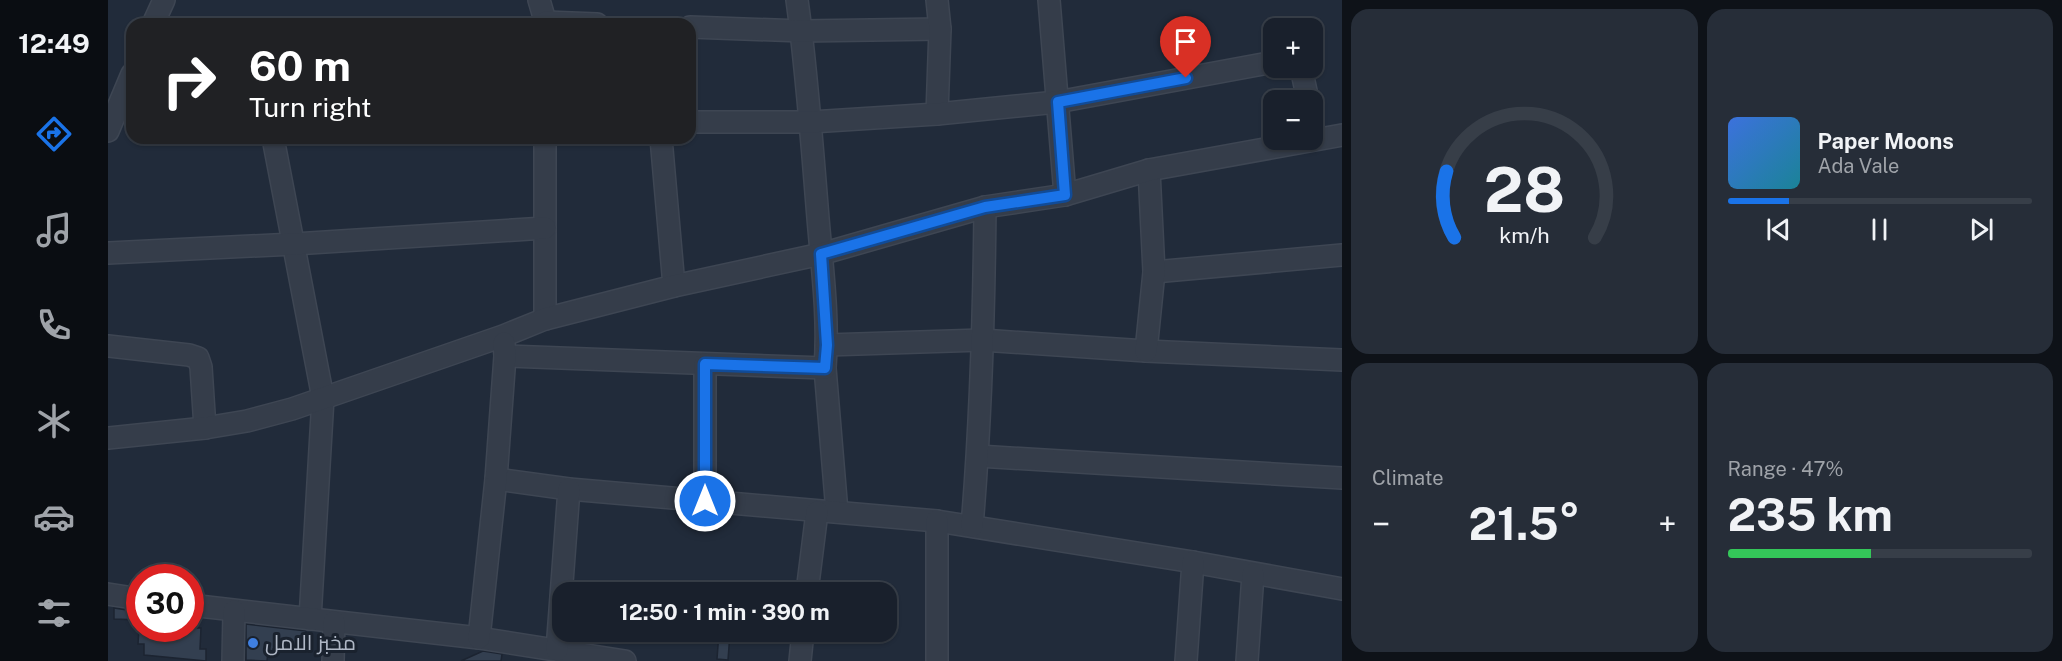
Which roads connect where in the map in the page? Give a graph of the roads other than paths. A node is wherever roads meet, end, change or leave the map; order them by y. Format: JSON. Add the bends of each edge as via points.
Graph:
{"nodes":[{"id":1,"x":164,"y":0,"type":"edge"},
{"id":2,"x":540,"y":0,"type":"edge"},
{"id":3,"x":797,"y":0,"type":"edge"},
{"id":4,"x":938,"y":0,"type":"edge"},
{"id":5,"x":1049,"y":0,"type":"edge"},
{"id":6,"x":156,"y":18,"type":"edge"},
{"id":7,"x":545,"y":18,"type":"edge"},
{"id":8,"x":696,"y":27,"type":"edge"},
{"id":9,"x":940,"y":29,"type":"junction"},
{"id":10,"x":802,"y":31,"type":"junction"},
{"id":11,"x":1263,"y":64,"type":"edge"},
{"id":12,"x":126,"y":94,"type":"edge"},
{"id":13,"x":1058,"y":102,"type":"junction"},
{"id":14,"x":937,"y":114,"type":"junction"},
{"id":15,"x":696,"y":122,"type":"edge"},
{"id":16,"x":811,"y":122,"type":"junction"},
{"id":17,"x":117,"y":125,"type":"edge"},
{"id":18,"x":1323,"y":134,"type":"edge"},
{"id":19,"x":1342,"y":135,"type":"edge"},
{"id":20,"x":274,"y":144,"type":"edge"},
{"id":21,"x":545,"y":144,"type":"edge"},
{"id":22,"x":662,"y":144,"type":"edge"},
{"id":23,"x":1263,"y":144,"type":"edge"},
{"id":24,"x":1149,"y":170,"type":"junction"},
{"id":25,"x":1065,"y":195,"type":"junction"},
{"id":26,"x":985,"y":207,"type":"junction"},
{"id":27,"x":545,"y":228,"type":"junction"},
{"id":28,"x":294,"y":244,"type":"junction"},
{"id":29,"x":108,"y":253,"type":"edge"},
{"id":30,"x":821,"y":254,"type":"junction"},
{"id":31,"x":1342,"y":255,"type":"edge"},
{"id":32,"x":1154,"y":272,"type":"junction"},
{"id":33,"x":674,"y":286,"type":"junction"},
{"id":34,"x":545,"y":319,"type":"junction"},
{"id":35,"x":982,"y":340,"type":"junction"},
{"id":36,"x":827,"y":345,"type":"junction"},
{"id":37,"x":108,"y":346,"type":"edge"},
{"id":38,"x":504,"y":346,"type":"junction"},
{"id":39,"x":1146,"y":351,"type":"junction"},
{"id":40,"x":1342,"y":360,"type":"edge"},
{"id":41,"x":705,"y":364,"type":"junction"},
{"id":42,"x":825,"y":368,"type":"junction"},
{"id":43,"x":323,"y":398,"type":"junction"},
{"id":44,"x":205,"y":428,"type":"junction"},
{"id":45,"x":108,"y":438,"type":"edge"},
{"id":46,"x":978,"y":456,"type":"junction"},
{"id":47,"x":1342,"y":478,"type":"edge"},
{"id":48,"x":496,"y":479,"type":"junction"},
{"id":49,"x":569,"y":489,"type":"junction"},
{"id":50,"x":705,"y":501,"type":"junction"},
{"id":51,"x":827,"y":512,"type":"junction"},
{"id":52,"x":937,"y":521,"type":"junction"},
{"id":53,"x":972,"y":526,"type":"junction"},
{"id":54,"x":1193,"y":562,"type":"junction"},
{"id":55,"x":1253,"y":574,"type":"junction"},
{"id":56,"x":810,"y":582,"type":"edge"},
{"id":57,"x":1342,"y":589,"type":"edge"},
{"id":58,"x":108,"y":594,"type":"edge"},
{"id":59,"x":126,"y":596,"type":"edge"},
{"id":60,"x":204,"y":607,"type":"edge"},
{"id":61,"x":234,"y":611,"type":"junction"},
{"id":62,"x":310,"y":619,"type":"junction"},
{"id":63,"x":334,"y":622,"type":"junction"},
{"id":64,"x":479,"y":638,"type":"junction"},
{"id":65,"x":802,"y":642,"type":"edge"},
{"id":66,"x":557,"y":650,"type":"junction"},
{"id":67,"x":233,"y":661,"type":"edge"},
{"id":68,"x":333,"y":661,"type":"edge"},
{"id":69,"x":625,"y":661,"type":"edge"},
{"id":70,"x":800,"y":661,"type":"edge"},
{"id":71,"x":937,"y":661,"type":"edge"},
{"id":72,"x":1186,"y":661,"type":"edge"},
{"id":73,"x":1247,"y":661,"type":"edge"}],
"edges":[{"from":1,"to":6,"type":"street"},
{"from":2,"to":7,"type":"street"},
{"from":3,"to":10,"type":"street"},
{"from":4,"to":9,"type":"street"},
{"from":5,"to":13,"type":"street"},
{"from":8,"to":10,"type":"street"},
{"from":9,"to":10,"type":"street"},
{"from":9,"to":14,"type":"street"},
{"from":10,"to":16,"type":"street"},
{"from":11,"to":13,"type":"street"},
{"from":12,"to":17,"type":"street"},
{"from":13,"to":14,"type":"street"},
{"from":13,"to":25,"type":"street"},
{"from":14,"to":16,"type":"street"},
{"from":15,"to":16,"type":"street"},
{"from":16,"to":30,"type":"street"},
{"from":18,"to":19,"type":"street"},
{"from":20,"to":28,"type":"street"},
{"from":21,"to":27,"type":"street"},
{"from":22,"to":33,"type":"street"},
{"from":23,"to":24,"type":"street"},
{"from":24,"to":25,"type":"street"},
{"from":24,"to":32,"type":"street"},
{"from":25,"to":26,"type":"street"},
{"from":26,"to":30,"type":"street"},
{"from":26,"to":35,"type":"street"},
{"from":27,"to":28,"type":"street"},
{"from":27,"to":34,"type":"street"},
{"from":28,"to":29,"type":"street"},
{"from":28,"to":43,"type":"street"},
{"from":30,"to":33,"type":"street"},
{"from":30,"to":36,"type":"street"},
{"from":31,"to":32,"type":"street"},
{"from":32,"to":39,"type":"street"},
{"from":33,"to":34,"type":"street"},
{"from":34,"to":38,"type":"street"},
{"from":35,"to":36,"type":"street"},
{"from":35,"to":39,"type":"street"},
{"from":35,"to":46,"type":"street"},
{"from":36,"to":42,"type":"street"},
{"from":37,"to":44,"type":"street","via":[[198,358]]},
{"from":38,"to":41,"type":"street"},
{"from":38,"to":43,"type":"street"},
{"from":38,"to":48,"type":"street"},
{"from":39,"to":40,"type":"street"},
{"from":41,"to":42,"type":"street"},
{"from":41,"to":50,"type":"street"},
{"from":42,"to":51,"type":"street"},
{"from":43,"to":44,"type":"street","via":[[247,421]]},
{"from":43,"to":62,"type":"street"},
{"from":44,"to":45,"type":"street"},
{"from":46,"to":47,"type":"street"},
{"from":46,"to":53,"type":"street"},
{"from":48,"to":49,"type":"street"},
{"from":48,"to":64,"type":"street"},
{"from":49,"to":50,"type":"street"},
{"from":49,"to":66,"type":"street"},
{"from":50,"to":51,"type":"street"},
{"from":51,"to":52,"type":"street"},
{"from":51,"to":56,"type":"street"},
{"from":52,"to":53,"type":"street"},
{"from":52,"to":71,"type":"street"},
{"from":53,"to":54,"type":"street"},
{"from":54,"to":55,"type":"street"},
{"from":54,"to":72,"type":"street"},
{"from":55,"to":57,"type":"street"},
{"from":55,"to":73,"type":"street"},
{"from":58,"to":59,"type":"street"},
{"from":60,"to":61,"type":"street"},
{"from":61,"to":62,"type":"street"},
{"from":61,"to":67,"type":"street"},
{"from":62,"to":63,"type":"street"},
{"from":63,"to":64,"type":"street"},
{"from":63,"to":68,"type":"street"},
{"from":64,"to":66,"type":"street"},
{"from":65,"to":70,"type":"street"},
{"from":66,"to":69,"type":"street"}]}
